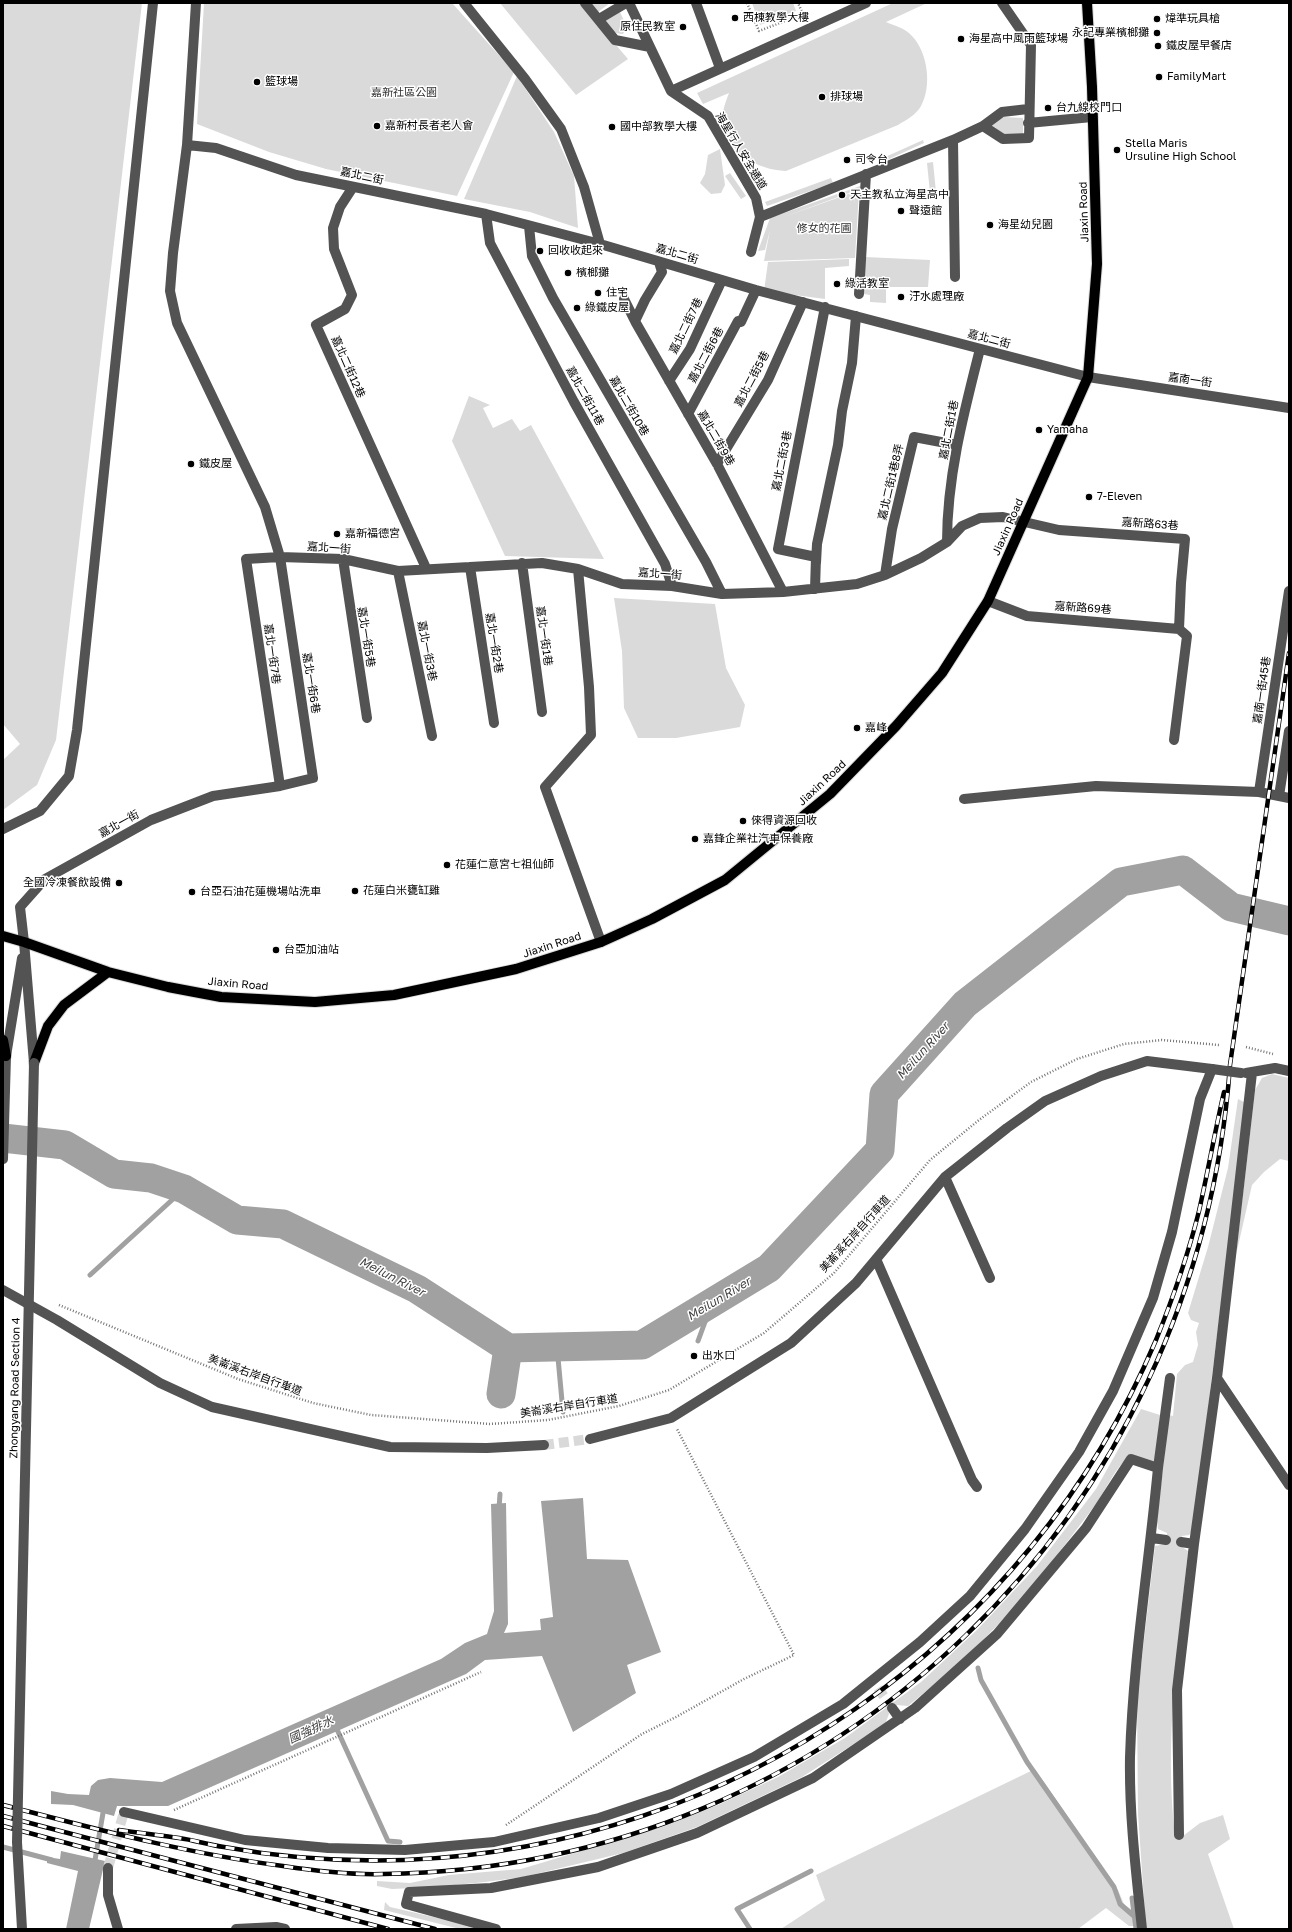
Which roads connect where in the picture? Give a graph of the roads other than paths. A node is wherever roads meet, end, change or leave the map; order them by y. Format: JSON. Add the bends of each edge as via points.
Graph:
{"nodes":[{"id":1,"x":153,"y":3,"type":"edge"},
{"id":2,"x":196,"y":3,"type":"edge"},
{"id":3,"x":464,"y":3,"type":"edge"},
{"id":4,"x":586,"y":3,"type":"edge"},
{"id":5,"x":628,"y":3,"type":"edge"},
{"id":6,"x":696,"y":3,"type":"edge"},
{"id":7,"x":866,"y":3,"type":"edge"},
{"id":8,"x":1002,"y":3,"type":"edge"},
{"id":9,"x":1087,"y":3,"type":"edge"},
{"id":10,"x":851,"y":6,"type":"edge"},
{"id":11,"x":599,"y":20,"type":"junction"},
{"id":12,"x":650,"y":47,"type":"junction"},
{"id":13,"x":720,"y":68,"type":"junction"},
{"id":14,"x":671,"y":91,"type":"junction"},
{"id":15,"x":1028,"y":109,"type":"junction"},
{"id":16,"x":1092,"y":117,"type":"junction"},
{"id":17,"x":1028,"y":123,"type":"junction"},
{"id":18,"x":983,"y":126,"type":"junction"},
{"id":19,"x":953,"y":140,"type":"junction"},
{"id":20,"x":187,"y":145,"type":"junction"},
{"id":21,"x":866,"y":174,"type":"junction"},
{"id":22,"x":353,"y":187,"type":"junction"},
{"id":23,"x":486,"y":214,"type":"junction"},
{"id":24,"x":760,"y":217,"type":"junction"},
{"id":25,"x":529,"y":226,"type":"junction"},
{"id":26,"x":600,"y":244,"type":"junction"},
{"id":27,"x":751,"y":252,"type":"dead end"},
{"id":28,"x":659,"y":262,"type":"junction"},
{"id":29,"x":955,"y":277,"type":"dead end"},
{"id":30,"x":722,"y":280,"type":"junction"},
{"id":31,"x":756,"y":290,"type":"junction"},
{"id":32,"x":859,"y":294,"type":"dead end"},
{"id":33,"x":624,"y":299,"type":"dead end"},
{"id":34,"x":803,"y":302,"type":"junction"},
{"id":35,"x":825,"y":307,"type":"junction"},
{"id":36,"x":856,"y":316,"type":"junction"},
{"id":37,"x":635,"y":321,"type":"junction"},
{"id":38,"x":980,"y":349,"type":"junction"},
{"id":39,"x":1088,"y":377,"type":"junction"},
{"id":40,"x":669,"y":381,"type":"junction"},
{"id":41,"x":1289,"y":408,"type":"edge"},
{"id":42,"x":688,"y":414,"type":"junction"},
{"id":43,"x":956,"y":445,"type":"junction"},
{"id":44,"x":717,"y":464,"type":"junction"},
{"id":45,"x":1023,"y":523,"type":"junction"},
{"id":46,"x":947,"y":542,"type":"junction"},
{"id":47,"x":280,"y":558,"type":"junction"},
{"id":48,"x":343,"y":559,"type":"junction"},
{"id":49,"x":522,"y":563,"type":"junction"},
{"id":50,"x":470,"y":566,"type":"junction"},
{"id":51,"x":426,"y":568,"type":"junction"},
{"id":52,"x":578,"y":569,"type":"junction"},
{"id":53,"x":398,"y":571,"type":"junction"},
{"id":54,"x":885,"y":576,"type":"junction"},
{"id":55,"x":672,"y":586,"type":"junction"},
{"id":56,"x":815,"y":589,"type":"junction"},
{"id":57,"x":1289,"y":591,"type":"edge"},
{"id":58,"x":783,"y":592,"type":"junction"},
{"id":59,"x":722,"y":594,"type":"junction"},
{"id":60,"x":988,"y":601,"type":"junction"},
{"id":61,"x":1179,"y":629,"type":"junction"},
{"id":62,"x":542,"y":712,"type":"dead end"},
{"id":63,"x":366,"y":718,"type":"dead end"},
{"id":64,"x":494,"y":723,"type":"dead end"},
{"id":65,"x":1289,"y":731,"type":"edge"},
{"id":66,"x":432,"y":736,"type":"dead end"},
{"id":67,"x":1174,"y":740,"type":"dead end"},
{"id":68,"x":280,"y":786,"type":"junction"},
{"id":69,"x":1259,"y":792,"type":"junction"},
{"id":70,"x":1284,"y":797,"type":"edge"},
{"id":71,"x":964,"y":799,"type":"dead end"},
{"id":72,"x":3,"y":829,"type":"edge"},
{"id":73,"x":3,"y":931,"type":"edge"},
{"id":74,"x":3,"y":936,"type":"edge"},
{"id":75,"x":24,"y":942,"type":"junction"},
{"id":76,"x":601,"y":942,"type":"junction"},
{"id":77,"x":108,"y":972,"type":"junction"},
{"id":78,"x":3,"y":1040,"type":"edge"},
{"id":79,"x":6,"y":1056,"type":"junction"},
{"id":80,"x":34,"y":1063,"type":"junction"},
{"id":81,"x":1212,"y":1069,"type":"junction"},
{"id":82,"x":1289,"y":1071,"type":"edge"},
{"id":83,"x":1252,"y":1073,"type":"junction"},
{"id":84,"x":3,"y":1159,"type":"edge"},
{"id":85,"x":944,"y":1177,"type":"junction"},
{"id":86,"x":876,"y":1259,"type":"junction"},
{"id":87,"x":990,"y":1278,"type":"dead end"},
{"id":88,"x":3,"y":1290,"type":"edge"},
{"id":89,"x":1170,"y":1378,"type":"dead end"},
{"id":90,"x":1217,"y":1378,"type":"junction"},
{"id":91,"x":590,"y":1439,"type":"tunnel mouth"},
{"id":92,"x":544,"y":1445,"type":"tunnel mouth"},
{"id":93,"x":1158,"y":1468,"type":"junction"},
{"id":94,"x":1289,"y":1485,"type":"edge"},
{"id":95,"x":977,"y":1487,"type":"dead end"},
{"id":96,"x":1152,"y":1538,"type":"junction"},
{"id":97,"x":1166,"y":1540,"type":"dead end"},
{"id":98,"x":1181,"y":1542,"type":"dead end"},
{"id":99,"x":1194,"y":1544,"type":"junction"},
{"id":100,"x":892,"y":1708,"type":"tunnel mouth"},
{"id":101,"x":900,"y":1718,"type":"junction"},
{"id":102,"x":124,"y":1812,"type":"dead end"},
{"id":103,"x":1179,"y":1835,"type":"dead end"},
{"id":104,"x":108,"y":1868,"type":"tunnel mouth"},
{"id":105,"x":22,"y":1929,"type":"edge"},
{"id":106,"x":118,"y":1929,"type":"edge"},
{"id":107,"x":236,"y":1929,"type":"edge"},
{"id":108,"x":285,"y":1929,"type":"edge"},
{"id":109,"x":496,"y":1929,"type":"edge"},
{"id":110,"x":1142,"y":1929,"type":"edge"}],
"edges":[{"from":1,"to":72,"type":"street","via":[[78,722],[69,776],[40,811]]},
{"from":2,"to":20,"type":"street"},
{"from":3,"to":26,"type":"street","via":[[561,129],[584,187]]},
{"from":4,"to":11,"type":"street"},
{"from":5,"to":11,"type":"street"},
{"from":5,"to":12,"type":"street"},
{"from":6,"to":13,"type":"street"},
{"from":7,"to":10,"type":"street"},
{"from":8,"to":15,"type":"street","via":[[1031,45]]},
{"from":9,"to":16,"type":"main road","name":"Jiaxin Road"},
{"from":10,"to":13,"type":"street"},
{"from":11,"to":12,"type":"street","via":[[615,40]]},
{"from":12,"to":14,"type":"street"},
{"from":13,"to":14,"type":"street"},
{"from":14,"to":24,"type":"street","name":"海星行人安全通道","via":[[708,116],[756,198]]},
{"from":15,"to":17,"type":"street"},
{"from":15,"to":18,"type":"street","via":[[1002,112]]},
{"from":16,"to":17,"type":"street"},
{"from":16,"to":39,"type":"main road","name":"Jiaxin Road","via":[[1097,264]]},
{"from":17,"to":18,"type":"street","via":[[1028,138],[1003,139]]},
{"from":18,"to":19,"type":"street"},
{"from":19,"to":21,"type":"street"},
{"from":19,"to":29,"type":"street"},
{"from":20,"to":22,"type":"street","name":"嘉北二街","via":[[216,148],[296,175]]},
{"from":20,"to":47,"type":"street","via":[[170,292],[177,323],[265,507]]},
{"from":21,"to":24,"type":"street"},
{"from":21,"to":32,"type":"street"},
{"from":22,"to":23,"type":"street","name":"嘉北二街"},
{"from":22,"to":51,"type":"street","name":"嘉北二街12巷","via":[[340,207],[333,228],[334,248],[352,295],[345,309],[316,325]]},
{"from":23,"to":25,"type":"street","name":"嘉北二街"},
{"from":23,"to":55,"type":"street","name":"嘉北二街11巷","via":[[490,243],[574,402],[665,564]]},
{"from":24,"to":27,"type":"street","name":"海星行人安全通道"},
{"from":25,"to":26,"type":"street","name":"嘉北二街"},
{"from":25,"to":59,"type":"street","name":"嘉北二街10巷","via":[[532,256],[553,298]]},
{"from":26,"to":28,"type":"street","name":"嘉北二街"},
{"from":28,"to":30,"type":"street","name":"嘉北二街"},
{"from":28,"to":37,"type":"street","via":[[662,272]]},
{"from":30,"to":31,"type":"street","name":"嘉北二街"},
{"from":30,"to":40,"type":"street","name":"嘉北二街7巷","via":[[690,349]]},
{"from":31,"to":34,"type":"street","name":"嘉北二街"},
{"from":31,"to":42,"type":"street","name":"嘉北二街6巷","via":[[741,322],[738,321]]},
{"from":33,"to":37,"type":"street","name":"嘉北二街9巷"},
{"from":34,"to":35,"type":"street","name":"嘉北二街"},
{"from":34,"to":44,"type":"street","name":"嘉北二街5巷","via":[[768,380]]},
{"from":35,"to":36,"type":"street","name":"嘉北二街"},
{"from":35,"to":56,"type":"street","name":"嘉北二街3巷","via":[[778,549],[816,557]]},
{"from":36,"to":38,"type":"street","name":"嘉北二街"},
{"from":36,"to":56,"type":"street","via":[[852,363],[838,445],[817,544]]},
{"from":37,"to":40,"type":"street","name":"嘉北二街9巷"},
{"from":38,"to":39,"type":"street","name":"嘉北二街"},
{"from":38,"to":43,"type":"street","name":"嘉北二街1巷"},
{"from":39,"to":41,"type":"street","name":"嘉南一街"},
{"from":39,"to":45,"type":"main road","name":"Jiaxin Road"},
{"from":40,"to":42,"type":"street","name":"嘉北二街9巷"},
{"from":42,"to":44,"type":"street","name":"嘉北二街9巷"},
{"from":43,"to":46,"type":"street","name":"嘉北二街1巷","via":[[947,518]]},
{"from":43,"to":54,"type":"street","name":"嘉北二街1巷8弄","via":[[914,436],[892,529]]},
{"from":44,"to":58,"type":"street","name":"嘉北二街9巷"},
{"from":45,"to":46,"type":"street","name":"嘉北一街","via":[[1003,517],[980,518],[962,526]]},
{"from":45,"to":60,"type":"main road","name":"Jiaxin Road"},
{"from":45,"to":61,"type":"street","name":"嘉新路63巷","via":[[1059,530],[1185,539]]},
{"from":46,"to":54,"type":"street","name":"嘉北一街"},
{"from":47,"to":48,"type":"street","name":"嘉北一街"},
{"from":47,"to":68,"type":"street","name":"嘉北一街6巷","via":[[313,778]]},
{"from":47,"to":68,"type":"street","name":"嘉北一街7巷","via":[[246,559]]},
{"from":48,"to":53,"type":"street","name":"嘉北一街"},
{"from":48,"to":63,"type":"street","name":"嘉北一街5巷"},
{"from":49,"to":50,"type":"street","name":"嘉北一街"},
{"from":49,"to":52,"type":"street","name":"嘉北一街","via":[[542,563]]},
{"from":49,"to":62,"type":"street","name":"嘉北一街1巷"},
{"from":50,"to":51,"type":"street","name":"嘉北一街"},
{"from":50,"to":64,"type":"street","name":"嘉北一街2巷"},
{"from":51,"to":53,"type":"street","name":"嘉北一街"},
{"from":52,"to":55,"type":"street","name":"嘉北一街","via":[[622,584]]},
{"from":52,"to":76,"type":"street","via":[[591,734],[545,787]]},
{"from":53,"to":66,"type":"street","name":"嘉北一街3巷"},
{"from":54,"to":56,"type":"street","name":"嘉北一街","via":[[857,584]]},
{"from":55,"to":59,"type":"street","name":"嘉北一街"},
{"from":56,"to":58,"type":"street","name":"嘉北一街"},
{"from":57,"to":69,"type":"street","name":"嘉南一街45巷"},
{"from":58,"to":59,"type":"street","name":"嘉北一街"},
{"from":60,"to":61,"type":"street","name":"嘉新路69巷","via":[[1027,616]]},
{"from":60,"to":76,"type":"main road","name":"Jiaxin Road","via":[[942,673],[896,726],[830,794],[726,880],[652,919]]},
{"from":61,"to":67,"type":"street","via":[[1187,636]]},
{"from":65,"to":70,"type":"street"},
{"from":68,"to":75,"type":"street","name":"嘉北一街","via":[[213,796],[151,820],[45,879],[20,907]]},
{"from":69,"to":70,"type":"street"},
{"from":69,"to":71,"type":"street","via":[[1096,786]]},
{"from":73,"to":75,"type":"main road","name":"Jiaxin Road"},
{"from":74,"to":75,"type":"main road","name":"Jiaxin Road"},
{"from":75,"to":77,"type":"main road","name":"Jiaxin Road"},
{"from":75,"to":79,"type":"street"},
{"from":75,"to":80,"type":"street","name":"Zhongyang Road Section 4"},
{"from":76,"to":77,"type":"main road","name":"Jiaxin Road","via":[[516,969],[394,995],[315,1002],[221,997]]},
{"from":77,"to":80,"type":"main road","via":[[64,1005],[48,1026]]},
{"from":78,"to":79,"type":"main road"},
{"from":79,"to":84,"type":"street"},
{"from":80,"to":105,"type":"street","name":"Zhongyang Road Section 4","bridge":true,"via":[[17,1842]]},
{"from":81,"to":83,"type":"street","bridge":true},
{"from":81,"to":85,"type":"street","via":[[1147,1061],[1101,1076],[1045,1101]]},
{"from":81,"to":102,"type":"street","via":[[1200,1099],[1172,1232],[1153,1298],[1113,1391],[1079,1452],[1025,1529],[970,1596],[876,1684],[754,1757],[671,1794],[599,1818],[494,1842],[405,1850],[328,1848],[246,1840]]},
{"from":82,"to":83,"type":"street","via":[[1275,1068]]},
{"from":83,"to":90,"type":"street"},
{"from":85,"to":86,"type":"street"},
{"from":85,"to":87,"type":"street"},
{"from":86,"to":91,"type":"street","via":[[856,1283],[791,1343],[671,1418]]},
{"from":86,"to":95,"type":"street"},
{"from":88,"to":92,"type":"street","via":[[160,1383],[212,1407],[390,1447],[487,1448]]},
{"from":89,"to":93,"type":"street"},
{"from":90,"to":94,"type":"street"},
{"from":90,"to":99,"type":"street"},
{"from":93,"to":96,"type":"street"},
{"from":93,"to":101,"type":"street","via":[[1131,1459],[1086,1528],[997,1634],[916,1708]]},
{"from":96,"to":97,"type":"street"},
{"from":96,"to":110,"type":"street","via":[[1137,1647],[1130,1758],[1133,1847]]},
{"from":98,"to":99,"type":"street"},
{"from":99,"to":103,"type":"street","via":[[1177,1690]]},
{"from":100,"to":101,"type":"street"},
{"from":101,"to":109,"type":"street","via":[[813,1778],[697,1833],[598,1867],[491,1888],[409,1892],[406,1904]]},
{"from":104,"to":106,"type":"street","via":[[108,1895]]},
{"from":107,"to":108,"type":"street"}]}
